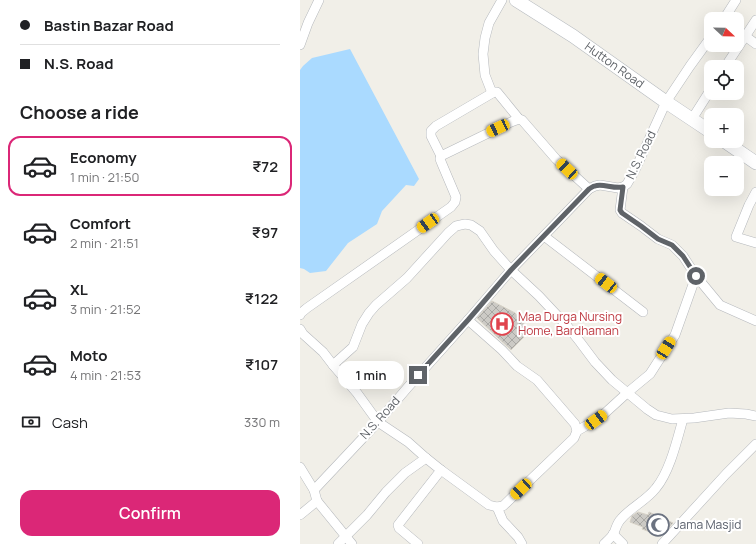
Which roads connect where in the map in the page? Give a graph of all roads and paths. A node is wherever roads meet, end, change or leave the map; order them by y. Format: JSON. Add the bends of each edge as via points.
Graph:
{"nodes":[{"id":1,"x":319,"y":0,"type":"edge"},
{"id":2,"x":502,"y":0,"type":"edge"},
{"id":3,"x":516,"y":0,"type":"edge"},
{"id":4,"x":736,"y":0,"type":"edge"},
{"id":5,"x":728,"y":12,"type":"edge"},
{"id":6,"x":756,"y":20,"type":"edge"},
{"id":7,"x":304,"y":21,"type":"edge"},
{"id":8,"x":745,"y":36,"type":"junction"},
{"id":9,"x":756,"y":44,"type":"edge"},
{"id":10,"x":300,"y":45,"type":"edge"},
{"id":11,"x":704,"y":47,"type":"edge"},
{"id":12,"x":730,"y":60,"type":"edge"},
{"id":13,"x":492,"y":94,"type":"junction"},
{"id":14,"x":704,"y":100,"type":"edge"},
{"id":15,"x":666,"y":102,"type":"junction"},
{"id":16,"x":519,"y":119,"type":"junction"},
{"id":17,"x":692,"y":119,"type":"junction"},
{"id":18,"x":704,"y":127,"type":"edge"},
{"id":19,"x":734,"y":148,"type":"edge"},
{"id":20,"x":441,"y":156,"type":"junction"},
{"id":21,"x":756,"y":163,"type":"edge"},
{"id":22,"x":623,"y":187,"type":"junction"},
{"id":23,"x":589,"y":189,"type":"junction"},
{"id":24,"x":756,"y":192,"type":"edge"},
{"id":25,"x":544,"y":236,"type":"junction"},
{"id":26,"x":756,"y":243,"type":"edge"},
{"id":27,"x":511,"y":270,"type":"junction"},
{"id":28,"x":696,"y":276,"type":"junction"},
{"id":29,"x":643,"y":312,"type":"dead end"},
{"id":30,"x":300,"y":315,"type":"edge"},
{"id":31,"x":468,"y":320,"type":"junction"},
{"id":32,"x":756,"y":321,"type":"edge"},
{"id":33,"x":300,"y":329,"type":"edge"},
{"id":34,"x":333,"y":365,"type":"junction"},
{"id":35,"x":627,"y":393,"type":"junction"},
{"id":36,"x":756,"y":416,"type":"edge"},
{"id":37,"x":684,"y":419,"type":"junction"},
{"id":38,"x":378,"y":422,"type":"junction"},
{"id":39,"x":577,"y":431,"type":"junction"},
{"id":40,"x":756,"y":444,"type":"edge"},
{"id":41,"x":426,"y":458,"type":"junction"},
{"id":42,"x":300,"y":467,"type":"edge"},
{"id":43,"x":441,"y":470,"type":"junction"},
{"id":44,"x":314,"y":490,"type":"junction"},
{"id":45,"x":317,"y":501,"type":"junction"},
{"id":46,"x":497,"y":507,"type":"junction"},
{"id":47,"x":300,"y":515,"type":"edge"},
{"id":48,"x":613,"y":534,"type":"junction"},
{"id":49,"x":345,"y":537,"type":"junction"},
{"id":50,"x":338,"y":544,"type":"edge"},
{"id":51,"x":352,"y":544,"type":"edge"},
{"id":52,"x":418,"y":544,"type":"edge"},
{"id":53,"x":522,"y":544,"type":"edge"},
{"id":54,"x":604,"y":544,"type":"edge"},
{"id":55,"x":623,"y":544,"type":"edge"},
{"id":56,"x":662,"y":544,"type":"edge"}],
"edges":[{"from":1,"to":7,"type":"street"},
{"from":2,"to":13,"type":"street","via":[[489,23],[483,54],[485,75]]},
{"from":3,"to":15,"type":"street","name":"Hutton Road","via":[[573,36]]},
{"from":4,"to":5,"type":"street"},
{"from":6,"to":8,"type":"street"},
{"from":7,"to":10,"type":"street"},
{"from":8,"to":9,"type":"street"},
{"from":8,"to":12,"type":"street"},
{"from":11,"to":15,"type":"street","name":"N.S. Road"},
{"from":13,"to":16,"type":"street","via":[[497,92]]},
{"from":13,"to":20,"type":"street","via":[[431,131]]},
{"from":14,"to":17,"type":"street"},
{"from":15,"to":17,"type":"street","name":"Hutton Road"},
{"from":15,"to":22,"type":"street","name":"N.S. Road","via":[[628,184]]},
{"from":16,"to":20,"type":"street"},
{"from":16,"to":23,"type":"street","via":[[556,159]]},
{"from":17,"to":18,"type":"street","name":"Hutton Road"},
{"from":19,"to":21,"type":"street"},
{"from":20,"to":30,"type":"street","via":[[456,196],[451,207]]},
{"from":22,"to":23,"type":"street","name":"N.S. Road","via":[[600,185]]},
{"from":22,"to":28,"type":"street","via":[[620,210],[622,213],[658,239],[672,245]]},
{"from":23,"to":25,"type":"street","name":"N.S. Road"},
{"from":24,"to":26,"type":"street","via":[[736,237]]},
{"from":25,"to":27,"type":"street","name":"N.S. Road"},
{"from":25,"to":29,"type":"street"},
{"from":27,"to":31,"type":"street","name":"N.S. Road"},
{"from":27,"to":34,"type":"street","via":[[480,231],[471,225],[456,226],[407,278],[372,309],[362,324],[353,347]]},
{"from":27,"to":35,"type":"street","via":[[539,296],[568,327],[595,362]]},
{"from":28,"to":32,"type":"street","via":[[720,305]]},
{"from":28,"to":35,"type":"street","via":[[675,335],[650,374]]},
{"from":31,"to":38,"type":"street","name":"N.S. Road"},
{"from":31,"to":39,"type":"street","via":[[517,366],[537,380],[575,424]]},
{"from":33,"to":34,"type":"street"},
{"from":34,"to":38,"type":"street"},
{"from":35,"to":37,"type":"street","via":[[656,415]]},
{"from":35,"to":39,"type":"street","via":[[606,413]]},
{"from":36,"to":37,"type":"street","via":[[729,413]]},
{"from":37,"to":48,"type":"street","via":[[663,478],[649,496],[621,518]]},
{"from":38,"to":41,"type":"street"},
{"from":38,"to":44,"type":"street","name":"N.S. Road"},
{"from":39,"to":46,"type":"street","via":[[574,438],[544,468],[503,506]]},
{"from":40,"to":56,"type":"street"},
{"from":41,"to":43,"type":"street"},
{"from":41,"to":49,"type":"street","via":[[405,473]]},
{"from":42,"to":44,"type":"street"},
{"from":43,"to":46,"type":"street","via":[[489,505]]},
{"from":43,"to":52,"type":"street","via":[[398,525]]},
{"from":44,"to":45,"type":"street"},
{"from":45,"to":47,"type":"street"},
{"from":45,"to":49,"type":"street"},
{"from":46,"to":53,"type":"street","via":[[503,521]]},
{"from":48,"to":54,"type":"street"},
{"from":48,"to":55,"type":"street"},
{"from":49,"to":50,"type":"street"},
{"from":49,"to":51,"type":"street"}]}
